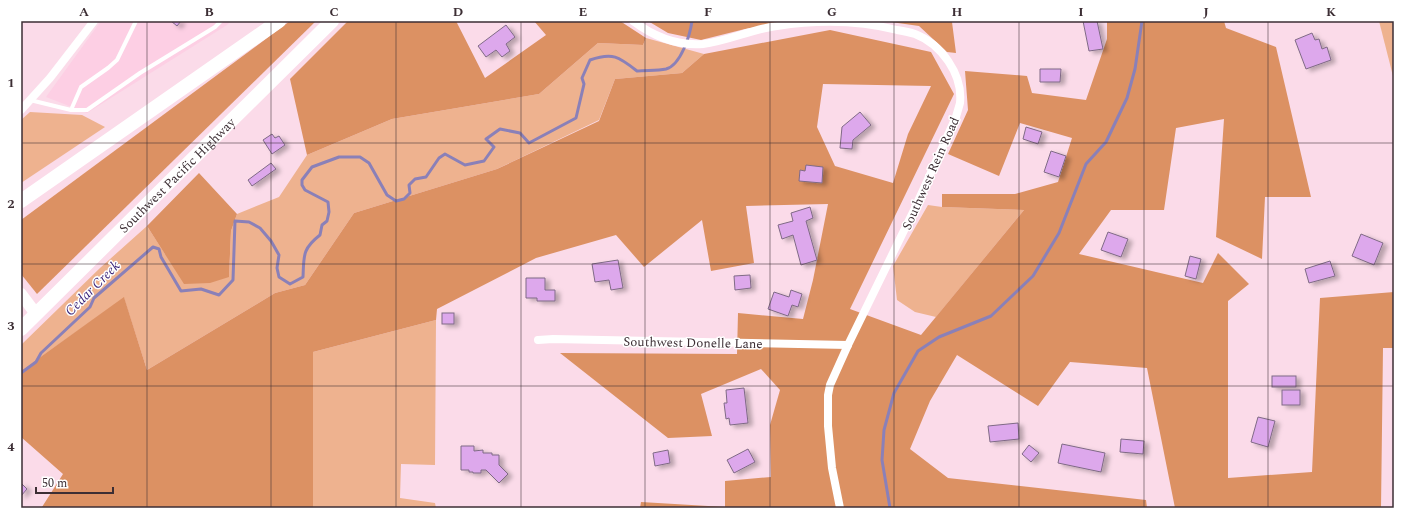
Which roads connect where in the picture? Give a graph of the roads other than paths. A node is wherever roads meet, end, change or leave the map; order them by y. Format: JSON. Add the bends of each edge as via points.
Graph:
{"nodes":[{"id":1,"x":94,"y":21,"type":"edge"},
{"id":2,"x":136,"y":21,"type":"edge"},
{"id":3,"x":221,"y":21,"type":"edge"},
{"id":4,"x":279,"y":21,"type":"edge"},
{"id":5,"x":332,"y":21,"type":"edge"},
{"id":6,"x":633,"y":21,"type":"edge"},
{"id":7,"x":30,"y":100,"type":"junction"},
{"id":8,"x":21,"y":110,"type":"edge"},
{"id":9,"x":71,"y":110,"type":"junction"},
{"id":10,"x":21,"y":201,"type":"edge"},
{"id":11,"x":21,"y":294,"type":"edge"},
{"id":12,"x":36,"y":314,"type":"junction"},
{"id":13,"x":21,"y":329,"type":"edge"},
{"id":14,"x":538,"y":340,"type":"dead end"},
{"id":15,"x":848,"y":345,"type":"junction"},
{"id":16,"x":840,"y":508,"type":"edge"}],
"edges":[{"from":1,"to":7,"type":"street"},
{"from":2,"to":9,"type":"lane","via":[[117,60],[81,87]]},
{"from":3,"to":9,"type":"lane","via":[[87,110]]},
{"from":4,"to":10,"type":"highway"},
{"from":5,"to":12,"type":"highway","name":"Southwest Pacific Highway"},
{"from":6,"to":15,"type":"street","name":"Southwest Rein Road","via":[[659,37],[687,44],[721,41],[775,26],[857,23],[915,34],[931,43],[952,66],[960,93],[956,117],[918,202]]},
{"from":7,"to":8,"type":"street"},
{"from":7,"to":9,"type":"lane"},
{"from":11,"to":12,"type":"main road"},
{"from":12,"to":13,"type":"highway","name":"Southwest Pacific Highway"},
{"from":14,"to":15,"type":"street","name":"Southwest Donelle Lane"},
{"from":15,"to":16,"type":"street","name":"Southwest Rein Road","via":[[828,395],[832,468]]}]}
